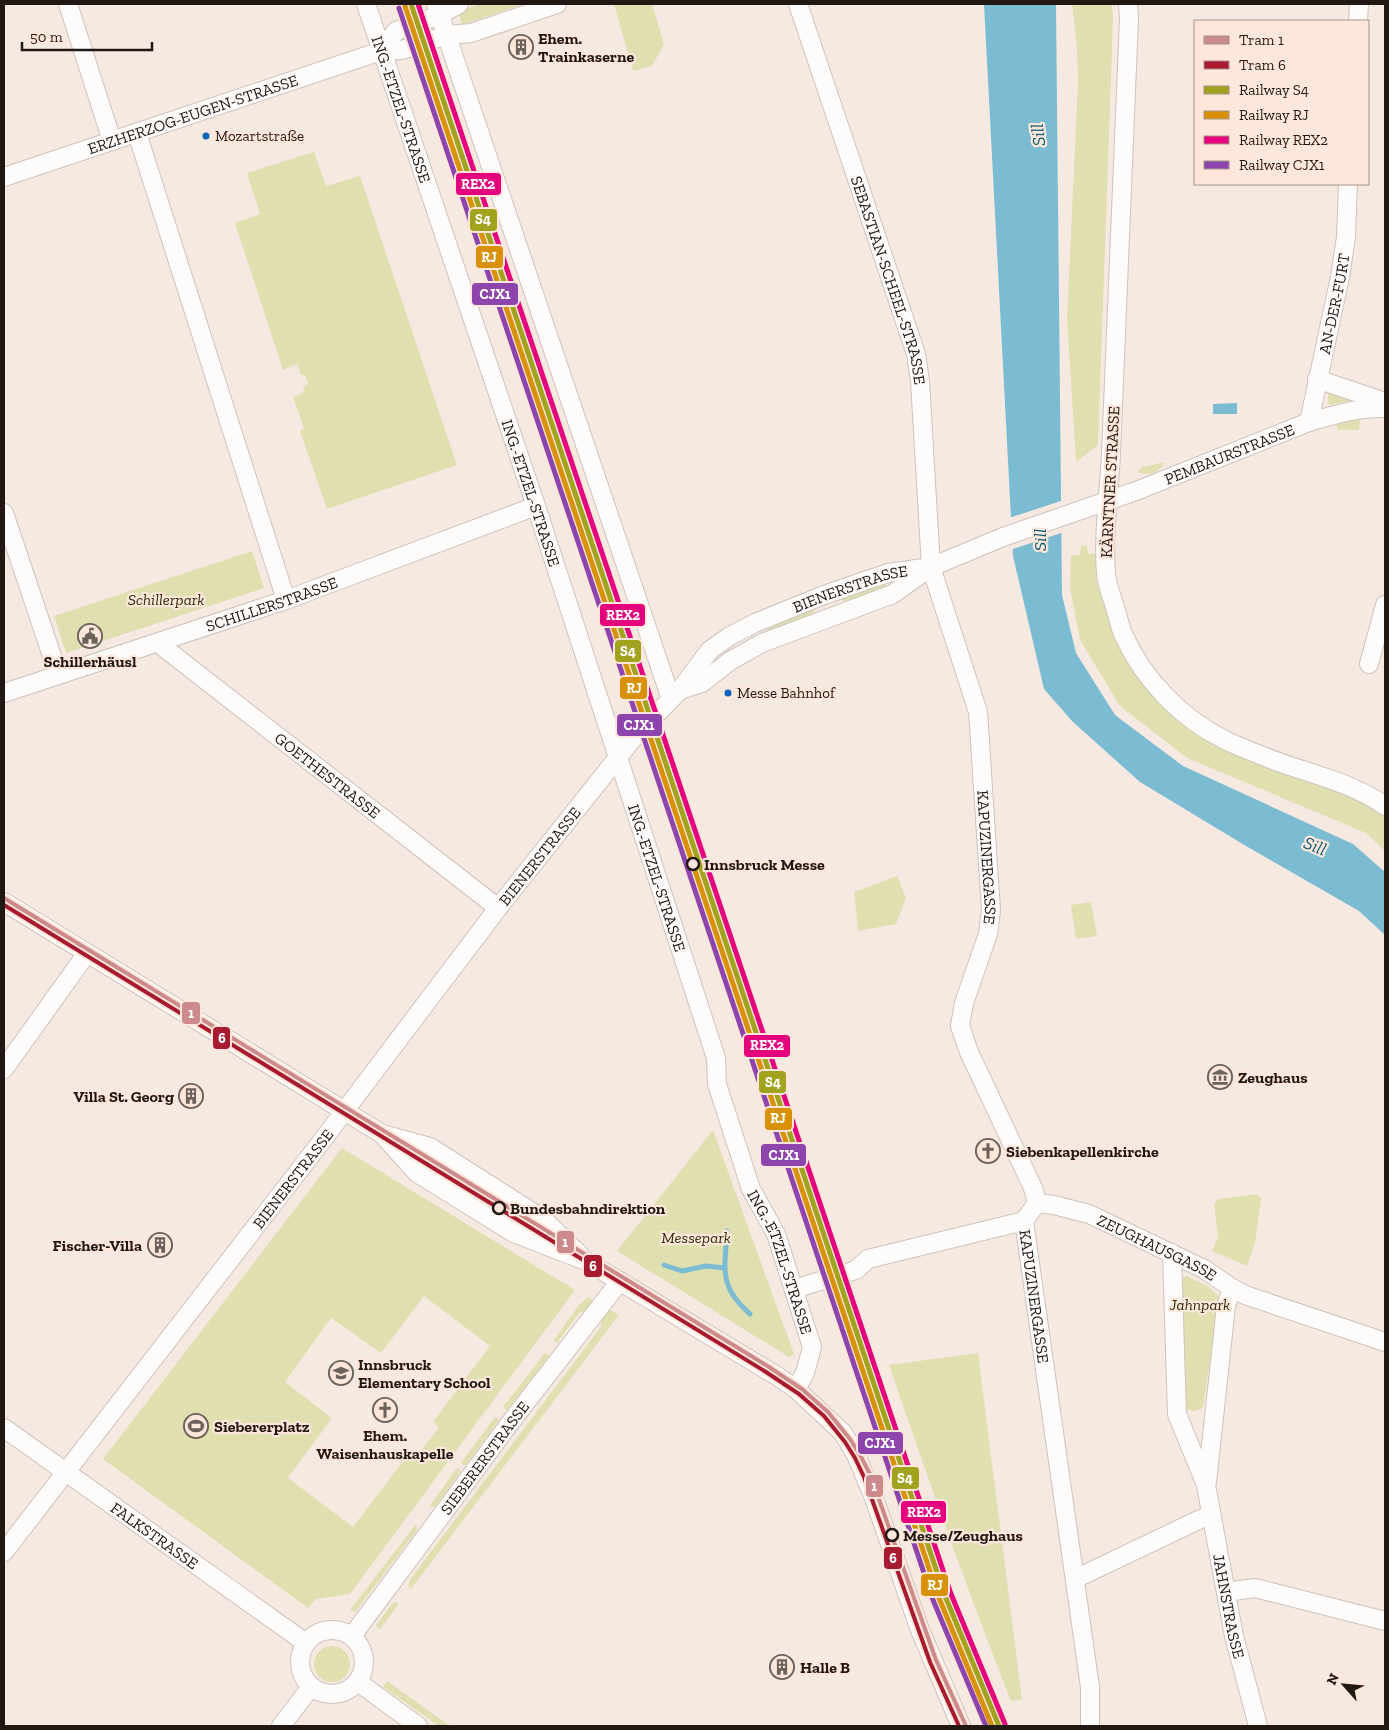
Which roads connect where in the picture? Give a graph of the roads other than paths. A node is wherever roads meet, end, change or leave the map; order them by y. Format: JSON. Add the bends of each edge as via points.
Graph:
{"nodes":[{"id":1,"x":68,"y":4,"type":"edge"},
{"id":2,"x":366,"y":4,"type":"edge"},
{"id":3,"x":459,"y":4,"type":"edge"},
{"id":4,"x":557,"y":4,"type":"edge"},
{"id":5,"x":798,"y":4,"type":"edge"},
{"id":6,"x":1128,"y":4,"type":"edge"},
{"id":7,"x":1359,"y":4,"type":"edge"},
{"id":8,"x":438,"y":10,"type":"edge"},
{"id":9,"x":1358,"y":20,"type":"edge"},
{"id":10,"x":447,"y":35,"type":"junction"},
{"id":11,"x":381,"y":52,"type":"junction"},
{"id":12,"x":136,"y":133,"type":"junction"},
{"id":13,"x":112,"y":141,"type":"junction"},
{"id":14,"x":4,"y":177,"type":"edge"},
{"id":15,"x":1348,"y":185,"type":"edge"},
{"id":16,"x":1317,"y":379,"type":"junction"},
{"id":17,"x":1385,"y":402,"type":"edge"},
{"id":18,"x":1385,"y":408,"type":"edge"},
{"id":19,"x":1309,"y":422,"type":"junction"},
{"id":20,"x":1107,"y":501,"type":"junction"},
{"id":21,"x":536,"y":506,"type":"junction"},
{"id":22,"x":1076,"y":510,"type":"joint"},
{"id":23,"x":4,"y":513,"type":"edge"},
{"id":24,"x":931,"y":567,"type":"junction"},
{"id":25,"x":286,"y":600,"type":"junction"},
{"id":26,"x":1385,"y":605,"type":"edge"},
{"id":27,"x":158,"y":643,"type":"junction"},
{"id":28,"x":1369,"y":664,"type":"dead end"},
{"id":29,"x":58,"y":674,"type":"junction"},
{"id":30,"x":4,"y":693,"type":"edge"},
{"id":31,"x":676,"y":694,"type":"junction"},
{"id":32,"x":618,"y":758,"type":"junction"},
{"id":33,"x":1385,"y":806,"type":"edge"},
{"id":34,"x":4,"y":902,"type":"edge"},
{"id":35,"x":498,"y":908,"type":"junction"},
{"id":36,"x":87,"y":953,"type":"junction"},
{"id":37,"x":4,"y":1069,"type":"edge"},
{"id":38,"x":344,"y":1111,"type":"junction"},
{"id":39,"x":382,"y":1134,"type":"junction"},
{"id":40,"x":1037,"y":1204,"type":"junction"},
{"id":41,"x":1024,"y":1221,"type":"junction"},
{"id":42,"x":1172,"y":1253,"type":"junction"},
{"id":43,"x":586,"y":1261,"type":"junction"},
{"id":44,"x":620,"y":1281,"type":"junction"},
{"id":45,"x":1232,"y":1288,"type":"junction"},
{"id":46,"x":794,"y":1289,"type":"junction"},
{"id":47,"x":1385,"y":1342,"type":"edge"},
{"id":48,"x":796,"y":1389,"type":"junction"},
{"id":49,"x":4,"y":1428,"type":"edge"},
{"id":50,"x":65,"y":1472,"type":"junction"},
{"id":51,"x":1206,"y":1485,"type":"junction"},
{"id":52,"x":1211,"y":1514,"type":"junction"},
{"id":53,"x":4,"y":1552,"type":"edge"},
{"id":54,"x":1075,"y":1579,"type":"junction"},
{"id":55,"x":1226,"y":1592,"type":"junction"},
{"id":56,"x":1385,"y":1621,"type":"edge"},
{"id":57,"x":352,"y":1636,"type":"junction"},
{"id":58,"x":306,"y":1643,"type":"junction"},
{"id":59,"x":358,"y":1682,"type":"junction"},
{"id":60,"x":311,"y":1687,"type":"junction"},
{"id":61,"x":281,"y":1726,"type":"edge"},
{"id":62,"x":418,"y":1726,"type":"edge"},
{"id":63,"x":962,"y":1726,"type":"edge"},
{"id":64,"x":1090,"y":1726,"type":"edge"},
{"id":65,"x":1258,"y":1726,"type":"edge"}],
"edges":[{"from":1,"to":13,"type":"street"},
{"from":2,"to":11,"type":"street","name":"ING.-ETZEL-STRASSE"},
{"from":3,"to":8,"type":"street"},
{"from":4,"to":10,"type":"street","name":"ERZHERZOG-EUGEN-STRASSE","via":[[471,33]]},
{"from":5,"to":24,"type":"street","name":"SEBASTIAN-SCHEEL-STRASSE","via":[[916,354]]},
{"from":6,"to":20,"type":"street","name":"KÄRNTNER STRASSE"},
{"from":7,"to":9,"type":"street"},
{"from":8,"to":10,"type":"street"},
{"from":8,"to":11,"type":"street","via":[[396,31]]},
{"from":10,"to":11,"type":"street","name":"ERZHERZOG-EUGEN-STRASSE","via":[[402,50]]},
{"from":10,"to":31,"type":"street","via":[[616,537]]},
{"from":11,"to":12,"type":"street","name":"ERZHERZOG-EUGEN-STRASSE"},
{"from":11,"to":21,"type":"street","name":"ING.-ETZEL-STRASSE"},
{"from":12,"to":13,"type":"street","name":"ERZHERZOG-EUGEN-STRASSE"},
{"from":12,"to":25,"type":"street"},
{"from":13,"to":14,"type":"street","name":"ERZHERZOG-EUGEN-STRASSE"},
{"from":15,"to":16,"type":"street","name":"AN-DER-FURT","via":[[1340,278]]},
{"from":16,"to":17,"type":"street"},
{"from":16,"to":19,"type":"street","name":"AN-DER-FURT"},
{"from":18,"to":19,"type":"street","name":"PEMBAURSTRASSE","via":[[1338,413]]},
{"from":19,"to":20,"type":"street","name":"PEMBAURSTRASSE"},
{"from":20,"to":22,"type":"street","name":"PEMBAURSTRASSE"},
{"from":20,"to":33,"type":"street","name":"KÄRNTNER STRASSE","via":[[1106,578],[1123,635],[1139,664],[1160,690],[1182,712],[1224,740],[1339,782]]},
{"from":21,"to":25,"type":"street","name":"SCHILLERSTRASSE"},
{"from":21,"to":32,"type":"street","name":"ING.-ETZEL-STRASSE"},
{"from":22,"to":24,"type":"street","name":"BIENERSTRASSE","via":[[1003,536]]},
{"from":23,"to":29,"type":"street"},
{"from":24,"to":31,"type":"street","name":"BIENERSTRASSE","via":[[888,573],[755,623],[710,650]]},
{"from":24,"to":40,"type":"street","name":"KAPUZINERGASSE","via":[[978,712],[989,872],[991,910],[988,934],[964,1003],[960,1026],[1033,1188]]},
{"from":25,"to":27,"type":"street","name":"SCHILLERSTRASSE"},
{"from":26,"to":28,"type":"street"},
{"from":27,"to":29,"type":"street","name":"SCHILLERSTRASSE"},
{"from":27,"to":35,"type":"street","name":"GOETHESTRASSE"},
{"from":29,"to":30,"type":"street","name":"SCHILLERSTRASSE"},
{"from":31,"to":32,"type":"street","name":"BIENERSTRASSE"},
{"from":32,"to":35,"type":"street","name":"BIENERSTRASSE"},
{"from":32,"to":46,"type":"street","name":"ING.-ETZEL-STRASSE","via":[[716,1058],[716,1084],[746,1190],[776,1234]]},
{"from":34,"to":36,"type":"street"},
{"from":35,"to":38,"type":"street","name":"BIENERSTRASSE"},
{"from":36,"to":37,"type":"street"},
{"from":36,"to":38,"type":"street"},
{"from":38,"to":39,"type":"street"},
{"from":38,"to":50,"type":"street","name":"BIENERSTRASSE"},
{"from":39,"to":43,"type":"street","via":[[417,1173],[517,1234]]},
{"from":39,"to":43,"type":"street","via":[[430,1147],[543,1219]]},
{"from":40,"to":41,"type":"street","name":"KAPUZINERGASSE"},
{"from":40,"to":42,"type":"street","name":"ZEUGHAUSGASSE","via":[[1054,1204],[1089,1214]]},
{"from":41,"to":46,"type":"street","via":[[868,1259],[856,1270]]},
{"from":41,"to":54,"type":"street","name":"KAPUZINERGASSE"},
{"from":42,"to":45,"type":"street","name":"ZEUGHAUSGASSE"},
{"from":42,"to":51,"type":"street","name":"JAHNSTRASSE","via":[[1177,1414]]},
{"from":43,"to":44,"type":"street"},
{"from":44,"to":48,"type":"street"},
{"from":44,"to":57,"type":"street","name":"SIEBERERSTRASSE"},
{"from":45,"to":47,"type":"street","name":"ZEUGHAUSGASSE"},
{"from":45,"to":51,"type":"street","name":"JAHNSTRASSE","via":[[1226,1306]]},
{"from":46,"to":48,"type":"street","name":"ING.-ETZEL-STRASSE","via":[[812,1347],[805,1373]]},
{"from":48,"to":63,"type":"street","via":[[843,1433],[856,1457],[874,1498],[920,1630]]},
{"from":49,"to":50,"type":"street","name":"FALKSTRASSE"},
{"from":50,"to":53,"type":"street","name":"BIENERSTRASSE"},
{"from":50,"to":58,"type":"street","name":"FALKSTRASSE"},
{"from":51,"to":52,"type":"street","name":"JAHNSTRASSE"},
{"from":52,"to":54,"type":"street"},
{"from":52,"to":55,"type":"street","name":"JAHNSTRASSE"},
{"from":54,"to":64,"type":"street","name":"KAPUZINERGASSE","via":[[1090,1687]]},
{"from":55,"to":56,"type":"street","via":[[1254,1588]]},
{"from":55,"to":65,"type":"street","name":"JAHNSTRASSE"},
{"from":57,"to":58,"type":"street","via":[[333,1630],[318,1634]]},
{"from":57,"to":59,"type":"street","via":[[363,1653],[364,1663]]},
{"from":58,"to":60,"type":"street","via":[[300,1661],[301,1671]]},
{"from":59,"to":60,"type":"street","via":[[340,1694],[330,1695]]},
{"from":59,"to":62,"type":"street"},
{"from":60,"to":61,"type":"street"}]}
